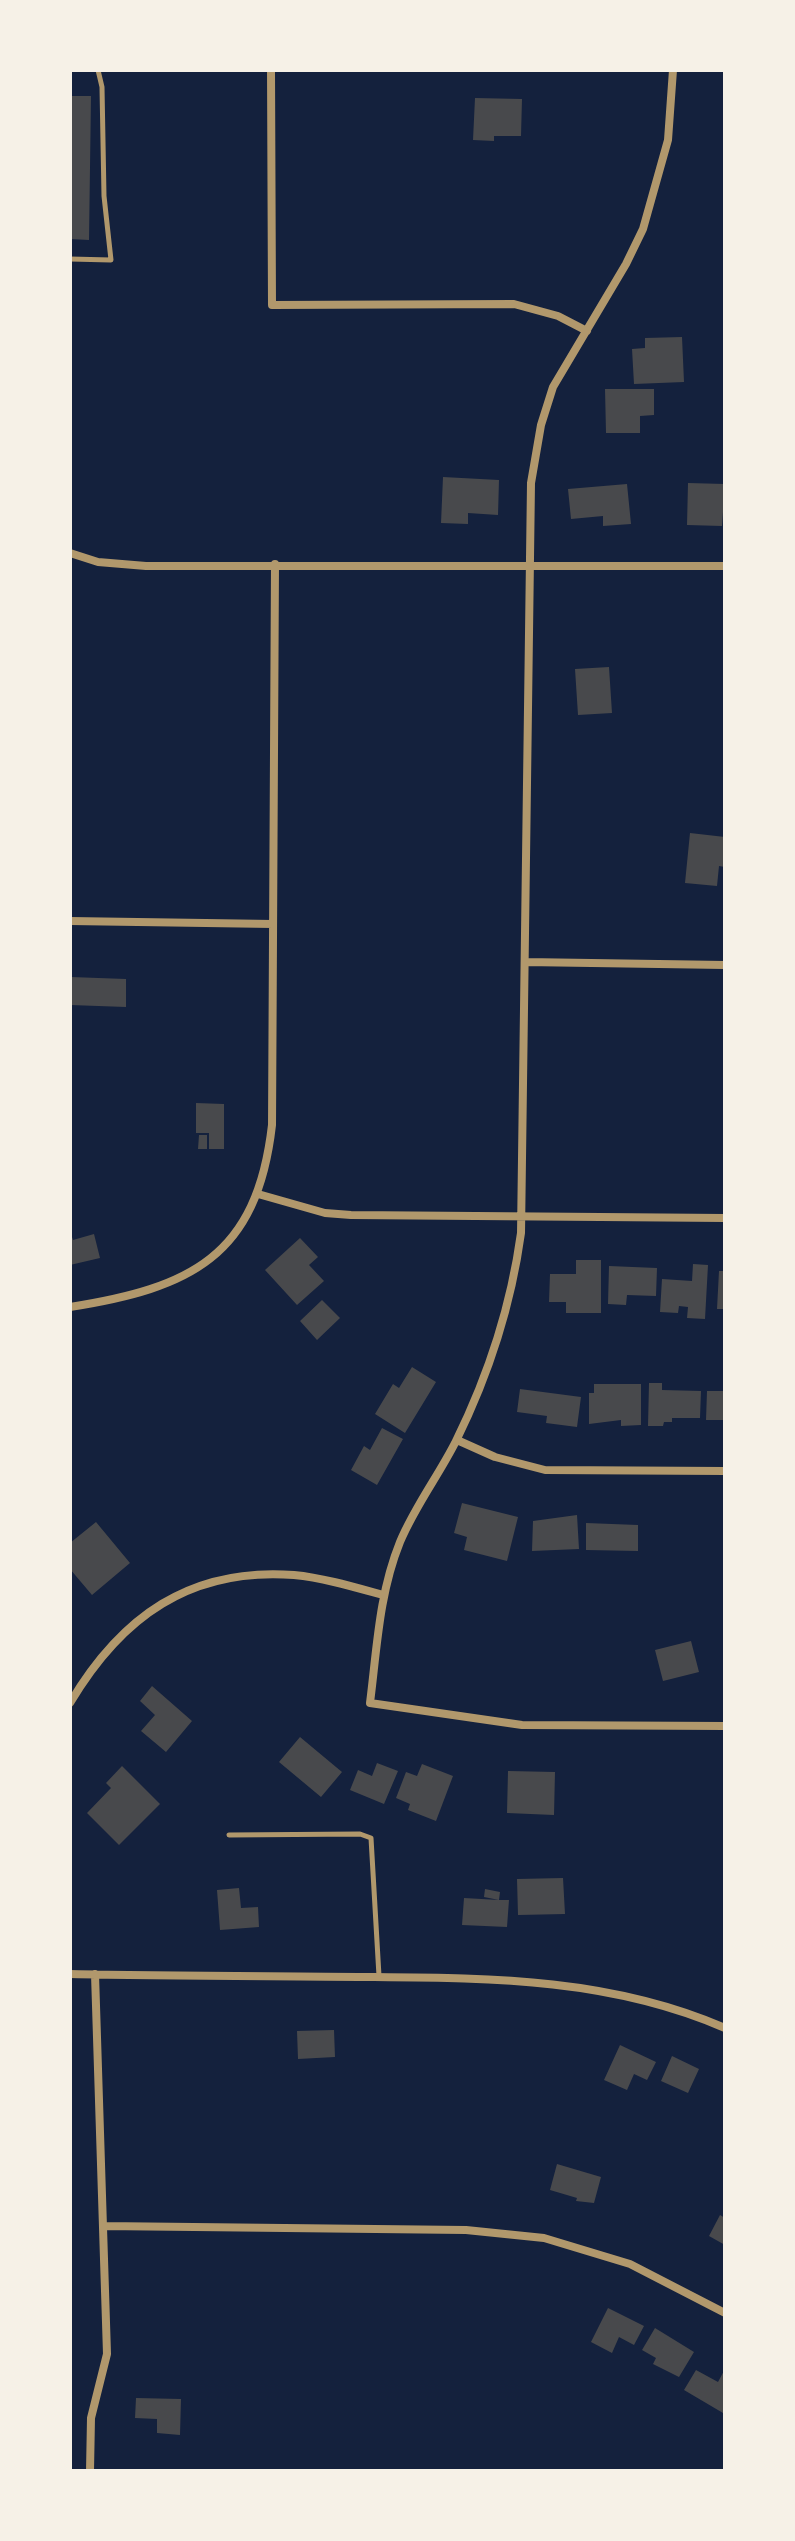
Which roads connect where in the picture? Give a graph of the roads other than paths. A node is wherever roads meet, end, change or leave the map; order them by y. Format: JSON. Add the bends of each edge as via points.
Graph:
{"nodes":[{"id":1,"x":98,"y":70,"type":"edge"},
{"id":2,"x":271,"y":70,"type":"edge"},
{"id":3,"x":673,"y":70,"type":"edge"},
{"id":4,"x":70,"y":259,"type":"edge"},
{"id":5,"x":587,"y":331,"type":"junction"},
{"id":6,"x":70,"y":553,"type":"edge"},
{"id":7,"x":275,"y":564,"type":"junction"},
{"id":8,"x":530,"y":564,"type":"junction"},
{"id":9,"x":725,"y":566,"type":"edge"},
{"id":10,"x":70,"y":921,"type":"edge"},
{"id":11,"x":273,"y":924,"type":"junction"},
{"id":12,"x":525,"y":962,"type":"junction"},
{"id":13,"x":725,"y":965,"type":"edge"},
{"id":14,"x":258,"y":1194,"type":"junction"},
{"id":15,"x":521,"y":1216,"type":"junction"},
{"id":16,"x":725,"y":1218,"type":"edge"},
{"id":17,"x":70,"y":1307,"type":"edge"},
{"id":18,"x":457,"y":1440,"type":"junction"},
{"id":19,"x":725,"y":1471,"type":"edge"},
{"id":20,"x":383,"y":1595,"type":"junction"},
{"id":21,"x":70,"y":1703,"type":"edge"},
{"id":22,"x":725,"y":1726,"type":"edge"},
{"id":23,"x":229,"y":1835,"type":"dead end"},
{"id":24,"x":70,"y":1974,"type":"edge"},
{"id":25,"x":95,"y":1974,"type":"junction"},
{"id":26,"x":379,"y":1977,"type":"junction"},
{"id":27,"x":725,"y":2028,"type":"edge"},
{"id":28,"x":103,"y":2226,"type":"junction"},
{"id":29,"x":725,"y":2313,"type":"edge"},
{"id":30,"x":90,"y":2471,"type":"edge"}],
"edges":[{"from":1,"to":4,"type":"lane","via":[[111,260]]},
{"from":2,"to":5,"type":"street","via":[[272,305],[514,304],[558,316]]},
{"from":3,"to":5,"type":"street","via":[[668,140],[643,229]]},
{"from":5,"to":8,"type":"street","via":[[553,387],[541,425],[531,483]]},
{"from":6,"to":7,"type":"street","via":[[98,562],[146,566]]},
{"from":7,"to":8,"type":"street"},
{"from":7,"to":11,"type":"street"},
{"from":8,"to":9,"type":"street"},
{"from":8,"to":12,"type":"street"},
{"from":10,"to":11,"type":"street"},
{"from":11,"to":14,"type":"street","via":[[272,1125]]},
{"from":12,"to":13,"type":"street"},
{"from":12,"to":15,"type":"street"},
{"from":14,"to":15,"type":"street","via":[[338,1214]]},
{"from":14,"to":17,"type":"street","via":[[224,1245],[187,1275],[146,1293]]},
{"from":15,"to":16,"type":"street"},
{"from":15,"to":18,"type":"street","via":[[508,1310]]},
{"from":18,"to":19,"type":"street","via":[[545,1470]]},
{"from":18,"to":20,"type":"street","via":[[412,1516]]},
{"from":20,"to":21,"type":"street","via":[[292,1575],[244,1577],[191,1589],[131,1623],[95,1663]]},
{"from":20,"to":22,"type":"street","via":[[370,1703],[522,1725]]},
{"from":23,"to":26,"type":"lane","via":[[371,1838]]},
{"from":24,"to":25,"type":"street"},
{"from":25,"to":26,"type":"street"},
{"from":25,"to":28,"type":"street"},
{"from":26,"to":27,"type":"street","via":[[555,1982],[625,1994]]},
{"from":28,"to":29,"type":"street","via":[[466,2230],[544,2238],[630,2264]]},
{"from":28,"to":30,"type":"street","via":[[107,2354],[91,2418]]}]}
